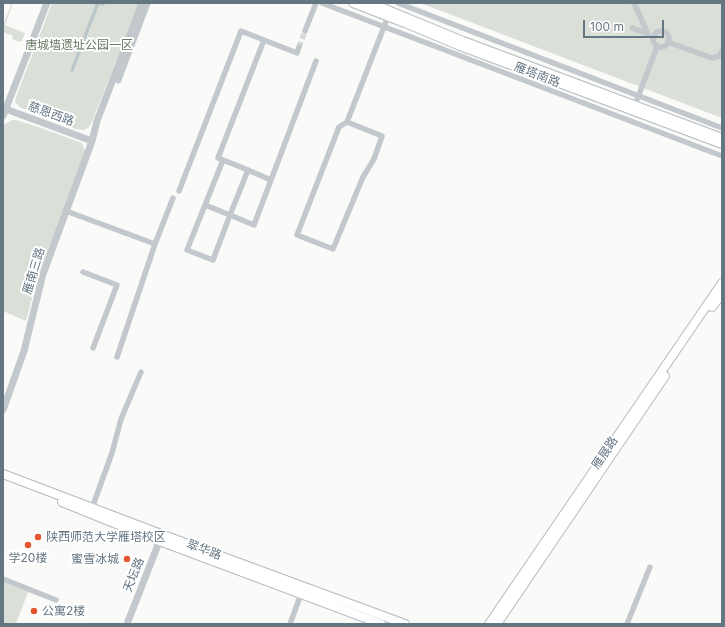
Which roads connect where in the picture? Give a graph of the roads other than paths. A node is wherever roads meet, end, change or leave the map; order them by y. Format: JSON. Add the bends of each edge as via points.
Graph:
{"nodes":[{"id":1,"x":46,"y":3,"type":"edge"},
{"id":2,"x":142,"y":3,"type":"edge"},
{"id":3,"x":147,"y":3,"type":"edge"},
{"id":4,"x":316,"y":3,"type":"edge"},
{"id":5,"x":322,"y":3,"type":"edge"},
{"id":6,"x":352,"y":3,"type":"edge"},
{"id":7,"x":371,"y":3,"type":"edge"},
{"id":8,"x":398,"y":3,"type":"edge"},
{"id":9,"x":634,"y":3,"type":"edge"},
{"id":10,"x":389,"y":13,"type":"junction"},
{"id":11,"x":384,"y":27,"type":"junction"},
{"id":12,"x":632,"y":28,"type":"dead end"},
{"id":13,"x":306,"y":31,"type":"tunnel mouth"},
{"id":14,"x":650,"y":35,"type":"junction"},
{"id":15,"x":264,"y":40,"type":"junction"},
{"id":16,"x":668,"y":42,"type":"junction"},
{"id":17,"x":299,"y":47,"type":"dead end"},
{"id":18,"x":657,"y":47,"type":"junction"},
{"id":19,"x":722,"y":52,"type":"edge"},
{"id":20,"x":316,"y":61,"type":"dead end"},
{"id":21,"x":638,"y":96,"type":"junction"},
{"id":22,"x":635,"y":105,"type":"junction"},
{"id":23,"x":4,"y":108,"type":"edge"},
{"id":24,"x":3,"y":116,"type":"edge"},
{"id":25,"x":347,"y":122,"type":"junction"},
{"id":26,"x":722,"y":128,"type":"edge"},
{"id":27,"x":722,"y":138,"type":"edge"},
{"id":28,"x":92,"y":141,"type":"junction"},
{"id":29,"x":722,"y":144,"type":"edge"},
{"id":30,"x":722,"y":156,"type":"edge"},
{"id":31,"x":223,"y":160,"type":"junction"},
{"id":32,"x":248,"y":170,"type":"junction"},
{"id":33,"x":271,"y":180,"type":"junction"},
{"id":34,"x":179,"y":191,"type":"dead end"},
{"id":35,"x":173,"y":198,"type":"dead end"},
{"id":36,"x":205,"y":205,"type":"junction"},
{"id":37,"x":66,"y":210,"type":"junction"},
{"id":38,"x":230,"y":215,"type":"junction"},
{"id":39,"x":155,"y":244,"type":"junction"},
{"id":40,"x":83,"y":272,"type":"dead end"},
{"id":41,"x":722,"y":283,"type":"edge"},
{"id":42,"x":722,"y":294,"type":"edge"},
{"id":43,"x":93,"y":348,"type":"dead end"},
{"id":44,"x":116,"y":357,"type":"dead end"},
{"id":45,"x":141,"y":372,"type":"dead end"},
{"id":46,"x":3,"y":410,"type":"edge"},
{"id":47,"x":3,"y":474,"type":"edge"},
{"id":48,"x":3,"y":480,"type":"edge"},
{"id":49,"x":92,"y":508,"type":"junction"},
{"id":50,"x":161,"y":537,"type":"junction"},
{"id":51,"x":650,"y":567,"type":"dead end"},
{"id":52,"x":3,"y":579,"type":"edge"},
{"id":53,"x":301,"y":594,"type":"junction"},
{"id":54,"x":56,"y":600,"type":"dead end"},
{"id":55,"x":127,"y":624,"type":"edge"},
{"id":56,"x":290,"y":624,"type":"edge"},
{"id":57,"x":381,"y":624,"type":"edge"},
{"id":58,"x":405,"y":624,"type":"edge"},
{"id":59,"x":489,"y":624,"type":"edge"},
{"id":60,"x":497,"y":624,"type":"edge"},
{"id":61,"x":627,"y":624,"type":"edge"}],
"edges":[{"from":1,"to":23,"type":"street"},
{"from":2,"to":28,"type":"street","name":"雁南三路","via":[[97,121]]},
{"from":3,"to":28,"type":"street","name":"雁南三路","via":[[100,128]]},
{"from":4,"to":13,"type":"street"},
{"from":5,"to":11,"type":"street"},
{"from":6,"to":10,"type":"main road","name":"雁塔南路"},
{"from":7,"to":10,"type":"main road","name":"雁塔南路"},
{"from":8,"to":21,"type":"street"},
{"from":9,"to":14,"type":"street"},
{"from":10,"to":11,"type":"street"},
{"from":10,"to":22,"type":"main road","name":"雁塔南路"},
{"from":10,"to":29,"type":"main road","name":"雁塔南路","via":[[460,46]]},
{"from":11,"to":25,"type":"street"},
{"from":11,"to":30,"type":"street"},
{"from":12,"to":14,"type":"street"},
{"from":14,"to":16,"type":"street","via":[[664,31],[668,35]]},
{"from":14,"to":18,"type":"street"},
{"from":15,"to":17,"type":"street","via":[[297,53]]},
{"from":15,"to":31,"type":"street","via":[[218,158]]},
{"from":15,"to":34,"type":"street","via":[[241,31]]},
{"from":16,"to":18,"type":"street"},
{"from":16,"to":19,"type":"street","via":[[712,58]]},
{"from":18,"to":21,"type":"street"},
{"from":20,"to":33,"type":"street"},
{"from":21,"to":22,"type":"street"},
{"from":21,"to":26,"type":"street"},
{"from":22,"to":27,"type":"main road","name":"雁塔南路"},
{"from":23,"to":24,"type":"street"},
{"from":23,"to":28,"type":"street","name":"慈恩西路"},
{"from":25,"to":25,"type":"street","via":[[339,127],[297,235],[333,249],[382,136]]},
{"from":28,"to":37,"type":"street","name":"雁南三路"},
{"from":31,"to":32,"type":"street"},
{"from":31,"to":36,"type":"street"},
{"from":32,"to":33,"type":"street"},
{"from":32,"to":38,"type":"street"},
{"from":33,"to":38,"type":"street","via":[[254,225]]},
{"from":35,"to":39,"type":"street"},
{"from":36,"to":38,"type":"street"},
{"from":36,"to":38,"type":"street","via":[[187,250],[213,260]]},
{"from":37,"to":39,"type":"street"},
{"from":37,"to":46,"type":"street","name":"雁南三路","via":[[43,274],[24,351]]},
{"from":39,"to":44,"type":"street"},
{"from":40,"to":43,"type":"street","via":[[117,285]]},
{"from":41,"to":59,"type":"main road","name":"雁展路"},
{"from":42,"to":60,"type":"main road","name":"雁展路"},
{"from":45,"to":49,"type":"street","via":[[120,419],[112,452]]},
{"from":47,"to":49,"type":"main road","name":"翠华路"},
{"from":48,"to":50,"type":"main road","name":"翠华路"},
{"from":49,"to":50,"type":"main road","name":"翠华路"},
{"from":50,"to":53,"type":"main road","name":"翠华路"},
{"from":50,"to":55,"type":"street","name":"天坛路"},
{"from":50,"to":58,"type":"main road","name":"翠华路"},
{"from":51,"to":61,"type":"street"},
{"from":52,"to":54,"type":"street"},
{"from":53,"to":56,"type":"street"},
{"from":53,"to":57,"type":"main road","name":"翠华路"}]}
